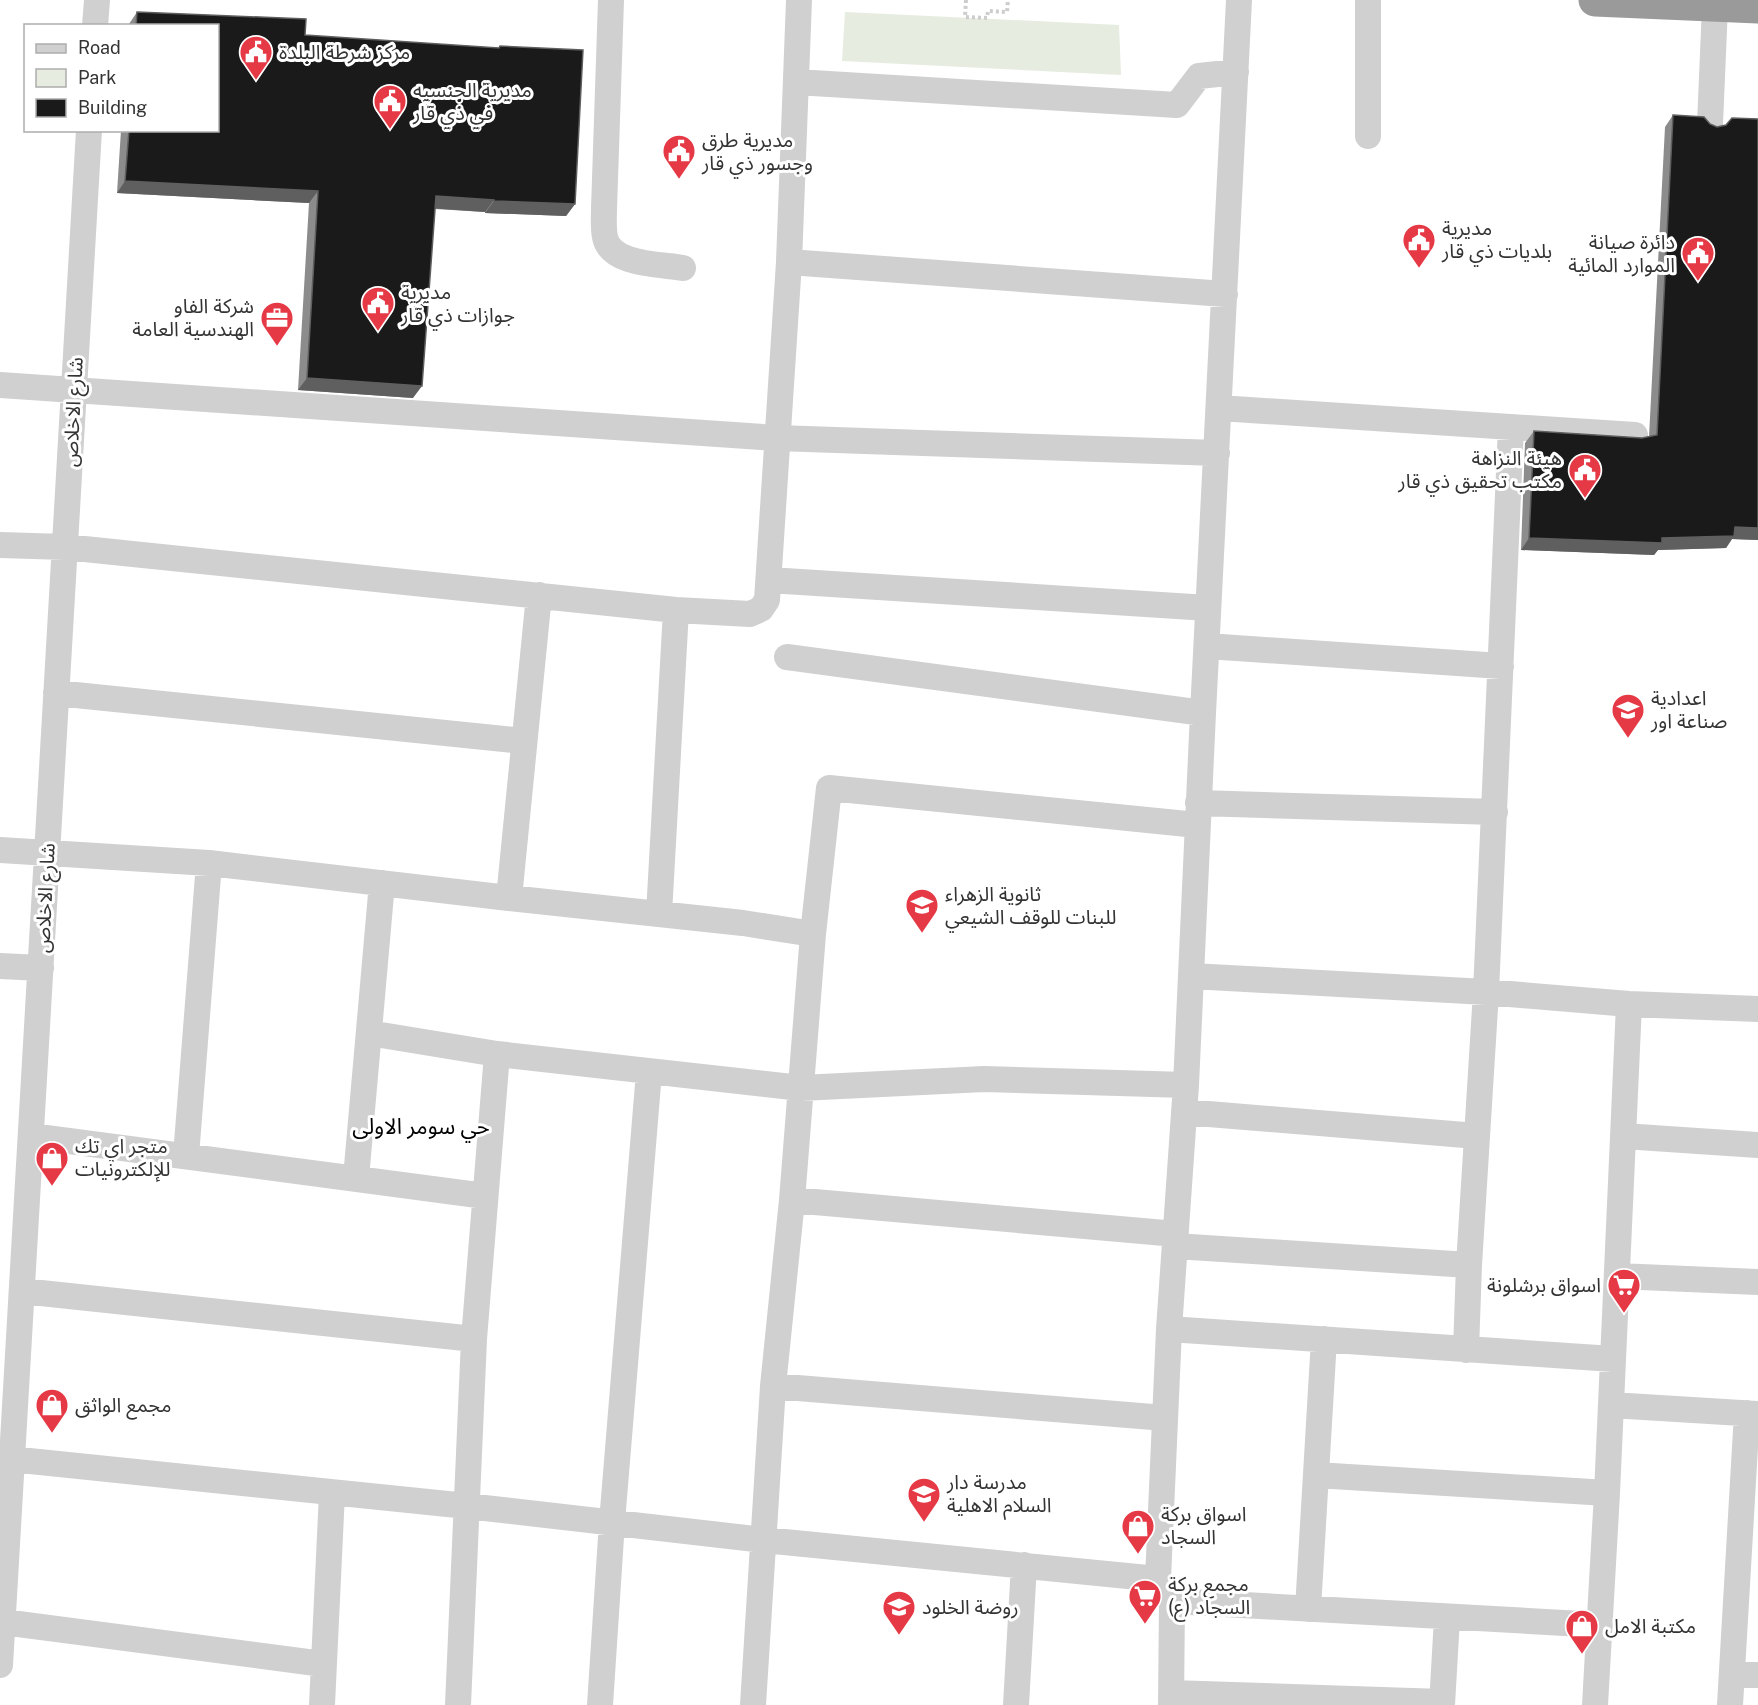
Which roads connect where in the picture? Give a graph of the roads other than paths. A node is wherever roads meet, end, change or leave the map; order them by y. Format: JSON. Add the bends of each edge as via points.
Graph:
{"nodes":[{"id":1,"x":97,"y":0,"type":"edge"},
{"id":2,"x":611,"y":0,"type":"edge"},
{"id":3,"x":799,"y":0,"type":"edge"},
{"id":4,"x":1239,"y":0,"type":"edge"},
{"id":5,"x":1368,"y":0,"type":"edge"},
{"id":6,"x":1595,"y":0,"type":"edge"},
{"id":7,"x":1600,"y":0,"type":"edge"},
{"id":8,"x":1715,"y":6,"type":"junction"},
{"id":9,"x":1758,"y":7,"type":"edge"},
{"id":10,"x":95,"y":24,"type":"edge"},
{"id":11,"x":1236,"y":72,"type":"junction"},
{"id":12,"x":796,"y":82,"type":"junction"},
{"id":13,"x":1710,"y":124,"type":"edge"},
{"id":14,"x":89,"y":132,"type":"edge"},
{"id":15,"x":1368,"y":136,"type":"dead end"},
{"id":16,"x":789,"y":262,"type":"junction"},
{"id":17,"x":683,"y":268,"type":"dead end"},
{"id":18,"x":1225,"y":294,"type":"junction"},
{"id":19,"x":0,"y":385,"type":"edge"},
{"id":20,"x":74,"y":389,"type":"junction"},
{"id":21,"x":1219,"y":408,"type":"junction"},
{"id":22,"x":1511,"y":427,"type":"junction"},
{"id":23,"x":1635,"y":435,"type":"edge"},
{"id":24,"x":777,"y":438,"type":"junction"},
{"id":25,"x":1217,"y":453,"type":"junction"},
{"id":26,"x":0,"y":545,"type":"edge"},
{"id":27,"x":65,"y":547,"type":"junction"},
{"id":28,"x":769,"y":580,"type":"junction"},
{"id":29,"x":539,"y":595,"type":"junction"},
{"id":30,"x":1208,"y":608,"type":"junction"},
{"id":31,"x":676,"y":610,"type":"junction"},
{"id":32,"x":1207,"y":646,"type":"junction"},
{"id":33,"x":787,"y":657,"type":"dead end"},
{"id":34,"x":1500,"y":666,"type":"junction"},
{"id":35,"x":56,"y":693,"type":"junction"},
{"id":36,"x":1203,"y":713,"type":"junction"},
{"id":37,"x":524,"y":741,"type":"junction"},
{"id":38,"x":1495,"y":812,"type":"junction"},
{"id":39,"x":1198,"y":814,"type":"junction"},
{"id":40,"x":0,"y":850,"type":"edge"},
{"id":41,"x":47,"y":854,"type":"junction"},
{"id":42,"x":209,"y":863,"type":"junction"},
{"id":43,"x":382,"y":883,"type":"junction"},
{"id":44,"x":509,"y":898,"type":"junction"},
{"id":45,"x":659,"y":914,"type":"junction"},
{"id":46,"x":813,"y":934,"type":"junction"},
{"id":47,"x":0,"y":966,"type":"edge"},
{"id":48,"x":41,"y":968,"type":"junction"},
{"id":49,"x":1191,"y":975,"type":"junction"},
{"id":50,"x":1486,"y":992,"type":"junction"},
{"id":51,"x":1629,"y":1004,"type":"junction"},
{"id":52,"x":1758,"y":1009,"type":"edge"},
{"id":53,"x":369,"y":1033,"type":"junction"},
{"id":54,"x":497,"y":1054,"type":"junction"},
{"id":55,"x":649,"y":1072,"type":"junction"},
{"id":56,"x":1186,"y":1085,"type":"junction"},
{"id":57,"x":801,"y":1088,"type":"junction"},
{"id":58,"x":1184,"y":1112,"type":"junction"},
{"id":59,"x":31,"y":1136,"type":"junction"},
{"id":60,"x":1477,"y":1136,"type":"junction"},
{"id":61,"x":1623,"y":1136,"type":"junction"},
{"id":62,"x":1758,"y":1145,"type":"edge"},
{"id":63,"x":186,"y":1156,"type":"junction"},
{"id":64,"x":356,"y":1178,"type":"junction"},
{"id":65,"x":485,"y":1196,"type":"junction"},
{"id":66,"x":792,"y":1200,"type":"junction"},
{"id":67,"x":1175,"y":1240,"type":"junction"},
{"id":68,"x":12,"y":1256,"type":"edge"},
{"id":69,"x":1469,"y":1265,"type":"junction"},
{"id":70,"x":1617,"y":1276,"type":"junction"},
{"id":71,"x":1758,"y":1282,"type":"edge"},
{"id":72,"x":22,"y":1291,"type":"junction"},
{"id":73,"x":1169,"y":1329,"type":"junction"},
{"id":74,"x":474,"y":1339,"type":"junction"},
{"id":75,"x":1324,"y":1340,"type":"junction"},
{"id":76,"x":1466,"y":1350,"type":"junction"},
{"id":77,"x":1613,"y":1359,"type":"junction"},
{"id":78,"x":773,"y":1386,"type":"junction"},
{"id":79,"x":1611,"y":1405,"type":"junction"},
{"id":80,"x":1753,"y":1414,"type":"edge"},
{"id":81,"x":1165,"y":1418,"type":"junction"},
{"id":82,"x":6,"y":1459,"type":"edge"},
{"id":83,"x":1316,"y":1475,"type":"junction"},
{"id":84,"x":332,"y":1493,"type":"junction"},
{"id":85,"x":1607,"y":1493,"type":"junction"},
{"id":86,"x":467,"y":1506,"type":"junction"},
{"id":87,"x":612,"y":1522,"type":"junction"},
{"id":88,"x":764,"y":1540,"type":"junction"},
{"id":89,"x":1749,"y":1542,"type":"edge"},
{"id":90,"x":1024,"y":1565,"type":"junction"},
{"id":91,"x":1158,"y":1579,"type":"junction"},
{"id":92,"x":1172,"y":1601,"type":"junction"},
{"id":93,"x":1308,"y":1608,"type":"junction"},
{"id":94,"x":1447,"y":1618,"type":"junction"},
{"id":95,"x":3,"y":1622,"type":"junction"},
{"id":96,"x":1600,"y":1625,"type":"junction"},
{"id":97,"x":323,"y":1664,"type":"junction"},
{"id":98,"x":0,"y":1665,"type":"edge"},
{"id":99,"x":1732,"y":1673,"type":"junction"},
{"id":100,"x":1758,"y":1675,"type":"edge"},
{"id":101,"x":1171,"y":1699,"type":"edge"},
{"id":102,"x":1264,"y":1700,"type":"edge"},
{"id":103,"x":1352,"y":1702,"type":"edge"},
{"id":104,"x":1442,"y":1704,"type":"edge"},
{"id":105,"x":322,"y":1705,"type":"edge"},
{"id":106,"x":459,"y":1705,"type":"edge"},
{"id":107,"x":600,"y":1705,"type":"edge"},
{"id":108,"x":753,"y":1705,"type":"edge"},
{"id":109,"x":1016,"y":1705,"type":"edge"},
{"id":110,"x":1595,"y":1705,"type":"edge"},
{"id":111,"x":1730,"y":1705,"type":"edge"}],
"edges":[{"from":1,"to":10,"type":"street"},
{"from":2,"to":17,"type":"street","via":[[605,238],[611,252],[626,259]]},
{"from":3,"to":12,"type":"street"},
{"from":4,"to":11,"type":"street"},
{"from":5,"to":15,"type":"street"},
{"from":6,"to":7,"type":"highway"},
{"from":7,"to":8,"type":"highway"},
{"from":8,"to":9,"type":"highway"},
{"from":8,"to":13,"type":"street"},
{"from":11,"to":12,"type":"street","via":[[1199,76],[1177,105]]},
{"from":11,"to":18,"type":"street"},
{"from":12,"to":16,"type":"street"},
{"from":14,"to":20,"type":"street","name":"شارع الاخلاص"},
{"from":16,"to":18,"type":"street"},
{"from":16,"to":24,"type":"street"},
{"from":18,"to":21,"type":"street"},
{"from":19,"to":20,"type":"street"},
{"from":20,"to":24,"type":"street"},
{"from":20,"to":27,"type":"street","name":"شارع الاخلاص"},
{"from":21,"to":22,"type":"street"},
{"from":21,"to":25,"type":"street"},
{"from":22,"to":23,"type":"street"},
{"from":22,"to":34,"type":"street"},
{"from":24,"to":25,"type":"street"},
{"from":24,"to":28,"type":"street"},
{"from":25,"to":30,"type":"street"},
{"from":26,"to":27,"type":"street"},
{"from":27,"to":29,"type":"street"},
{"from":27,"to":35,"type":"street","name":"شارع الاخلاص"},
{"from":28,"to":30,"type":"street"},
{"from":28,"to":31,"type":"street","via":[[767,600],[756,613]]},
{"from":29,"to":31,"type":"street"},
{"from":29,"to":37,"type":"street"},
{"from":30,"to":32,"type":"street"},
{"from":31,"to":45,"type":"street"},
{"from":32,"to":34,"type":"street"},
{"from":32,"to":36,"type":"street"},
{"from":33,"to":36,"type":"street"},
{"from":34,"to":38,"type":"street"},
{"from":35,"to":37,"type":"street"},
{"from":35,"to":41,"type":"street","name":"شارع الاخلاص"},
{"from":36,"to":39,"type":"street"},
{"from":37,"to":44,"type":"street"},
{"from":38,"to":39,"type":"street"},
{"from":38,"to":50,"type":"street"},
{"from":39,"to":46,"type":"street","via":[[829,788]]},
{"from":39,"to":49,"type":"street"},
{"from":40,"to":41,"type":"street"},
{"from":41,"to":42,"type":"street"},
{"from":41,"to":48,"type":"street","name":"شارع الاخلاص"},
{"from":42,"to":43,"type":"street"},
{"from":42,"to":63,"type":"street"},
{"from":43,"to":44,"type":"street"},
{"from":43,"to":53,"type":"street"},
{"from":44,"to":45,"type":"street"},
{"from":45,"to":46,"type":"street"},
{"from":46,"to":57,"type":"street"},
{"from":47,"to":48,"type":"street"},
{"from":48,"to":59,"type":"street","name":"شارع الاخلاص"},
{"from":49,"to":50,"type":"street"},
{"from":49,"to":56,"type":"street"},
{"from":50,"to":51,"type":"street"},
{"from":50,"to":60,"type":"street"},
{"from":51,"to":52,"type":"street"},
{"from":51,"to":61,"type":"street"},
{"from":53,"to":54,"type":"street"},
{"from":53,"to":64,"type":"street"},
{"from":54,"to":55,"type":"street"},
{"from":54,"to":65,"type":"street"},
{"from":55,"to":57,"type":"street"},
{"from":55,"to":87,"type":"street"},
{"from":56,"to":57,"type":"street","via":[[984,1079]]},
{"from":56,"to":58,"type":"street"},
{"from":57,"to":66,"type":"street"},
{"from":58,"to":60,"type":"street"},
{"from":58,"to":67,"type":"street"},
{"from":59,"to":63,"type":"street"},
{"from":59,"to":68,"type":"street","name":"شارع الاخلاص"},
{"from":60,"to":69,"type":"street"},
{"from":61,"to":62,"type":"street"},
{"from":61,"to":70,"type":"street"},
{"from":63,"to":64,"type":"street"},
{"from":64,"to":65,"type":"street"},
{"from":65,"to":74,"type":"street"},
{"from":66,"to":67,"type":"street"},
{"from":66,"to":78,"type":"street"},
{"from":67,"to":69,"type":"street"},
{"from":67,"to":73,"type":"street"},
{"from":68,"to":72,"type":"street","name":"شارع الاخلاص"},
{"from":69,"to":76,"type":"street"},
{"from":70,"to":71,"type":"street"},
{"from":70,"to":77,"type":"street"},
{"from":72,"to":74,"type":"street"},
{"from":72,"to":82,"type":"street","name":"شارع الاخلاص"},
{"from":73,"to":75,"type":"street"},
{"from":73,"to":81,"type":"street"},
{"from":74,"to":86,"type":"street"},
{"from":75,"to":76,"type":"street"},
{"from":75,"to":83,"type":"street"},
{"from":76,"to":77,"type":"street"},
{"from":77,"to":79,"type":"street"},
{"from":78,"to":81,"type":"street"},
{"from":78,"to":88,"type":"street"},
{"from":79,"to":80,"type":"street"},
{"from":79,"to":85,"type":"street"},
{"from":80,"to":89,"type":"street"},
{"from":81,"to":91,"type":"street"},
{"from":82,"to":84,"type":"street"},
{"from":82,"to":95,"type":"street","name":"شارع الاخلاص"},
{"from":83,"to":85,"type":"street"},
{"from":83,"to":93,"type":"street"},
{"from":84,"to":86,"type":"street"},
{"from":84,"to":97,"type":"street"},
{"from":85,"to":96,"type":"street"},
{"from":86,"to":87,"type":"street"},
{"from":86,"to":106,"type":"street"},
{"from":87,"to":88,"type":"street"},
{"from":87,"to":107,"type":"street"},
{"from":88,"to":90,"type":"street"},
{"from":88,"to":108,"type":"street"},
{"from":89,"to":99,"type":"street"},
{"from":90,"to":91,"type":"street"},
{"from":90,"to":109,"type":"street"},
{"from":91,"to":92,"type":"street"},
{"from":92,"to":93,"type":"street"},
{"from":92,"to":101,"type":"street"},
{"from":93,"to":94,"type":"street"},
{"from":94,"to":96,"type":"street"},
{"from":94,"to":104,"type":"street"},
{"from":95,"to":97,"type":"street"},
{"from":95,"to":98,"type":"street","name":"شارع الاخلاص"},
{"from":96,"to":110,"type":"street"},
{"from":97,"to":105,"type":"street"},
{"from":99,"to":100,"type":"street"},
{"from":99,"to":111,"type":"street"},
{"from":101,"to":102,"type":"street"},
{"from":102,"to":103,"type":"street"},
{"from":103,"to":104,"type":"street"}]}
